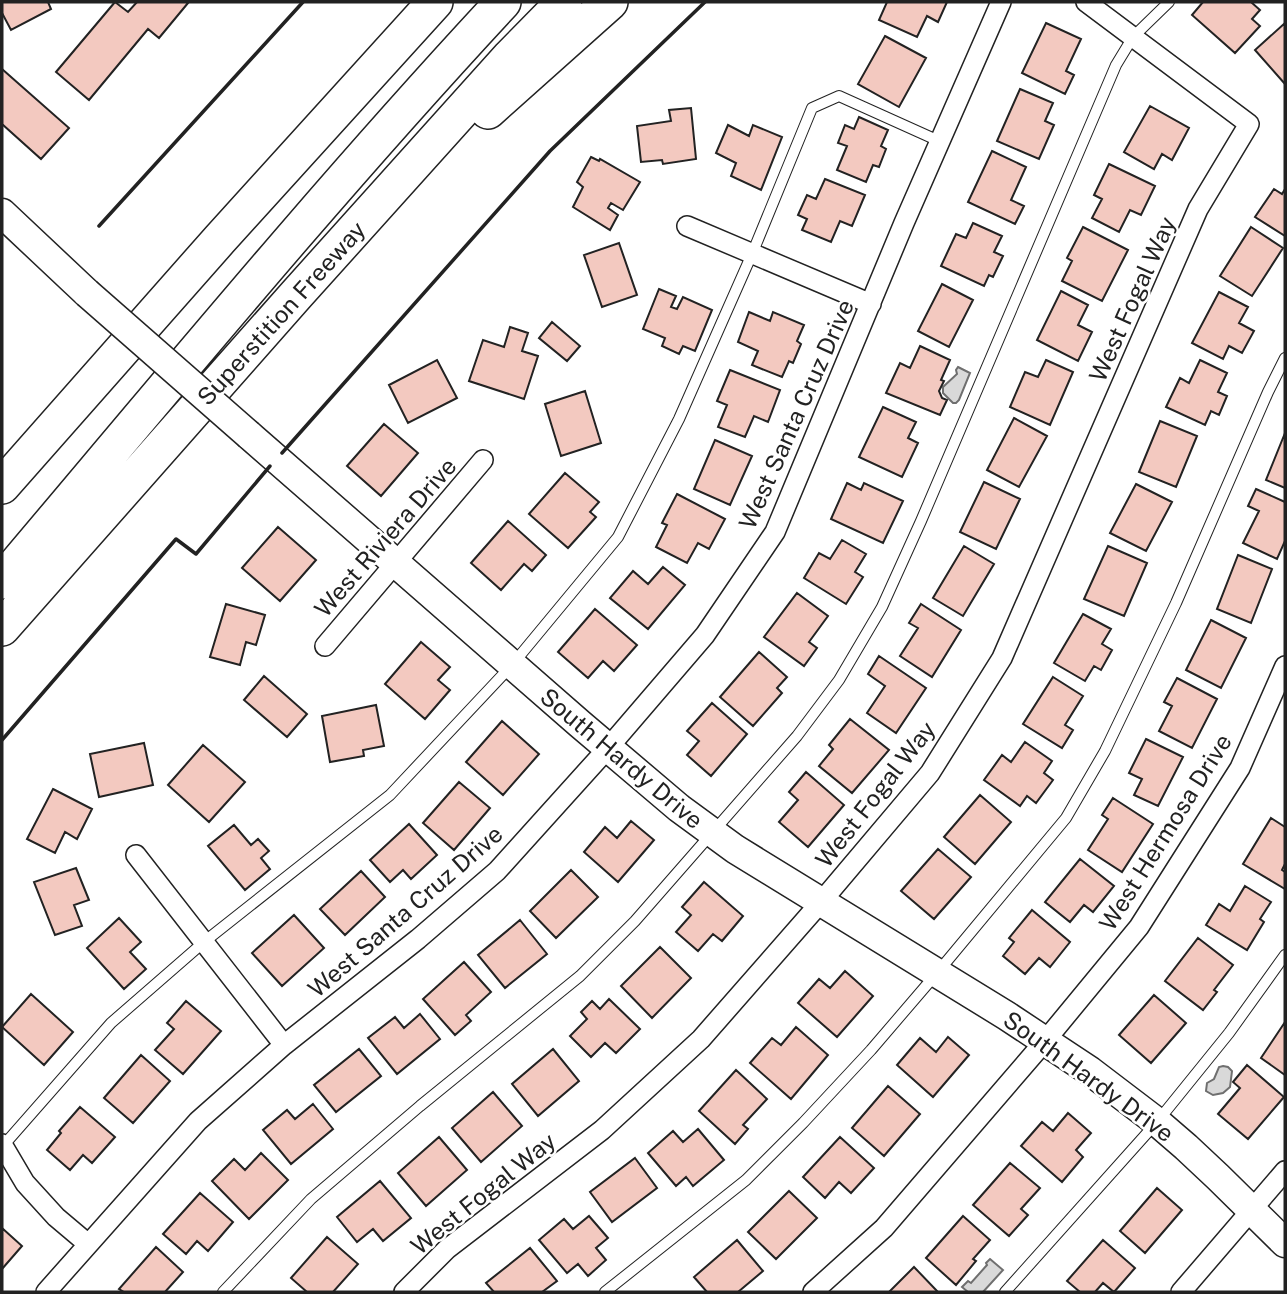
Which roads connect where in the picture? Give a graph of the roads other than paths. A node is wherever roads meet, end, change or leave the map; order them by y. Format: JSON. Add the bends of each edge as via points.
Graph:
{"nodes":[{"id":1,"x":435,"y":2,"type":"edge"},
{"id":2,"x":503,"y":2,"type":"edge"},
{"id":3,"x":564,"y":2,"type":"edge"},
{"id":4,"x":610,"y":2,"type":"edge"},
{"id":5,"x":1001,"y":2,"type":"edge"},
{"id":6,"x":1086,"y":2,"type":"edge"},
{"id":7,"x":1169,"y":2,"type":"edge"},
{"id":8,"x":1133,"y":37,"type":"junction"},
{"id":9,"x":939,"y":141,"type":"junction"},
{"id":10,"x":2,"y":213,"type":"edge"},
{"id":11,"x":687,"y":226,"type":"dead end"},
{"id":12,"x":752,"y":254,"type":"junction"},
{"id":13,"x":296,"y":295,"type":"junction"},
{"id":14,"x":871,"y":304,"type":"junction"},
{"id":15,"x":1285,"y":358,"type":"edge"},
{"id":16,"x":483,"y":460,"type":"dead end"},
{"id":17,"x":2,"y":486,"type":"edge"},
{"id":18,"x":396,"y":562,"type":"junction"},
{"id":19,"x":2,"y":581,"type":"edge"},
{"id":20,"x":2,"y":628,"type":"edge"},
{"id":21,"x":325,"y":646,"type":"dead end"},
{"id":22,"x":512,"y":665,"type":"junction"},
{"id":23,"x":1285,"y":666,"type":"edge"},
{"id":24,"x":608,"y":748,"type":"junction"},
{"id":25,"x":712,"y":833,"type":"junction"},
{"id":26,"x":136,"y":855,"type":"dead end"},
{"id":27,"x":821,"y":902,"type":"junction"},
{"id":28,"x":204,"y":942,"type":"junction"},
{"id":29,"x":1285,"y":954,"type":"edge"},
{"id":30,"x":937,"y":973,"type":"junction"},
{"id":31,"x":1045,"y":1041,"type":"junction"},
{"id":32,"x":284,"y":1045,"type":"junction"},
{"id":33,"x":1157,"y":1122,"type":"junction"},
{"id":34,"x":2,"y":1146,"type":"edge"},
{"id":35,"x":1285,"y":1171,"type":"edge"},
{"id":36,"x":1252,"y":1210,"type":"junction"},
{"id":37,"x":1285,"y":1243,"type":"edge"},
{"id":38,"x":88,"y":1244,"type":"junction"},
{"id":39,"x":46,"y":1292,"type":"edge"},
{"id":40,"x":223,"y":1292,"type":"edge"},
{"id":41,"x":404,"y":1292,"type":"edge"},
{"id":42,"x":605,"y":1292,"type":"edge"},
{"id":43,"x":813,"y":1292,"type":"edge"},
{"id":44,"x":1005,"y":1292,"type":"edge"},
{"id":45,"x":1181,"y":1292,"type":"edge"}],
"edges":[{"from":1,"to":17,"type":"highway"},
{"from":2,"to":19,"type":"highway","via":[[299,230]]},
{"from":3,"to":13,"type":"highway","name":"Superstition Freeway"},
{"from":4,"to":13,"type":"highway","via":[[483,115]]},
{"from":5,"to":9,"type":"street","name":"West Santa Cruz Drive"},
{"from":6,"to":8,"type":"street"},
{"from":7,"to":8,"type":"lane"},
{"from":8,"to":25,"type":"lane","via":[[1116,65],[881,607],[839,680]]},
{"from":8,"to":27,"type":"street","name":"West Fogal Way","via":[[1249,124],[1198,209],[1002,657],[930,773]]},
{"from":9,"to":12,"type":"lane","via":[[839,96],[811,108]]},
{"from":9,"to":14,"type":"street","name":"West Santa Cruz Drive"},
{"from":10,"to":18,"type":"street","name":"South Hardy Drive","bridge":true,"via":[[87,293]]},
{"from":11,"to":12,"type":"street"},
{"from":12,"to":14,"type":"street"},
{"from":12,"to":22,"type":"lane","via":[[679,419],[618,537]]},
{"from":13,"to":20,"type":"highway","name":"Superstition Freeway"},
{"from":14,"to":24,"type":"street","name":"West Santa Cruz Drive","via":[[775,532],[705,635]]},
{"from":15,"to":30,"type":"lane","via":[[1105,751],[1066,818]]},
{"from":16,"to":18,"type":"street","name":"West Riviera Drive"},
{"from":18,"to":21,"type":"street","name":"West Riviera Drive"},
{"from":18,"to":22,"type":"street","name":"South Hardy Drive"},
{"from":22,"to":24,"type":"street","name":"South Hardy Drive"},
{"from":22,"to":28,"type":"lane","via":[[390,795]]},
{"from":23,"to":31,"type":"street","name":"West Hermosa Drive","via":[[1240,768],[1139,927]]},
{"from":24,"to":25,"type":"street","name":"South Hardy Drive"},
{"from":24,"to":32,"type":"street","name":"West Santa Cruz Drive","via":[[497,871]]},
{"from":25,"to":27,"type":"street","name":"South Hardy Drive"},
{"from":25,"to":40,"type":"lane","via":[[580,976],[311,1199]]},
{"from":26,"to":28,"type":"street"},
{"from":27,"to":30,"type":"street","name":"South Hardy Drive"},
{"from":27,"to":41,"type":"street","name":"West Fogal Way","via":[[702,1039],[602,1130],[447,1249]]},
{"from":28,"to":32,"type":"street"},
{"from":28,"to":34,"type":"lane","via":[[111,1023]]},
{"from":29,"to":33,"type":"lane"},
{"from":30,"to":31,"type":"street","name":"South Hardy Drive"},
{"from":30,"to":42,"type":"lane","via":[[871,1050],[746,1180]]},
{"from":31,"to":33,"type":"street","name":"South Hardy Drive"},
{"from":31,"to":43,"type":"street","name":"West Hermosa Drive","via":[[884,1228]]},
{"from":32,"to":38,"type":"street","name":"West Santa Cruz Drive","via":[[198,1121]]},
{"from":33,"to":36,"type":"street","name":"South Hardy Drive"},
{"from":33,"to":44,"type":"lane"},
{"from":34,"to":38,"type":"street","via":[[25,1183]]},
{"from":35,"to":36,"type":"street"},
{"from":36,"to":37,"type":"street","name":"South Hardy Drive"},
{"from":36,"to":45,"type":"street"},
{"from":38,"to":39,"type":"street","name":"West Santa Cruz Drive"}]}
